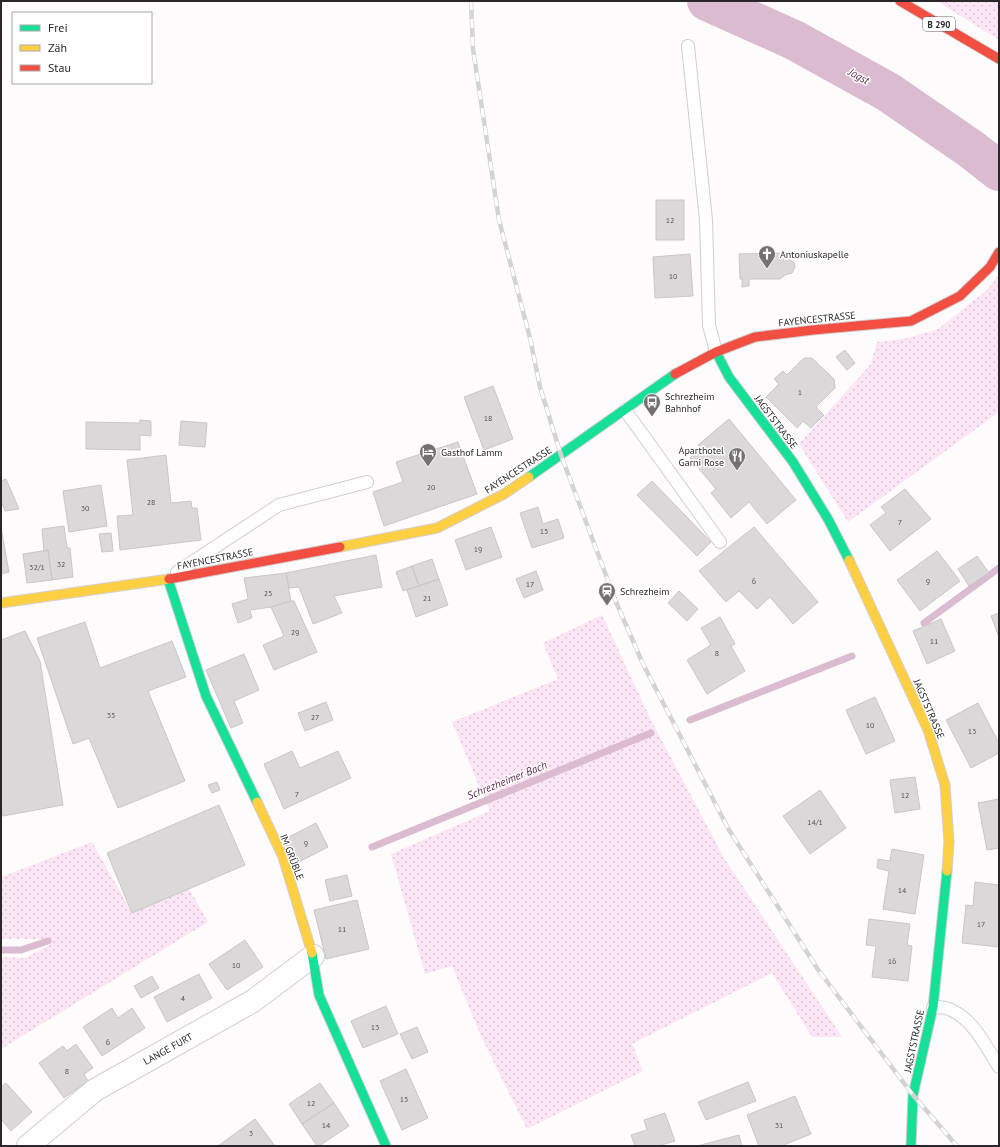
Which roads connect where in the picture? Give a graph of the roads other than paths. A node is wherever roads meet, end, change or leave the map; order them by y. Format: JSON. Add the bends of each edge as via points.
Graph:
{"nodes":[{"id":1,"x":900,"y":1,"type":"edge"},
{"id":2,"x":688,"y":46,"type":"dead end"},
{"id":3,"x":999,"y":59,"type":"edge"},
{"id":4,"x":999,"y":252,"type":"edge"},
{"id":5,"x":716,"y":352,"type":"junction"},
{"id":6,"x":625,"y":410,"type":"junction"},
{"id":7,"x":367,"y":482,"type":"dead end"},
{"id":8,"x":720,"y":542,"type":"dead end"},
{"id":9,"x":168,"y":578,"type":"junction"},
{"id":10,"x":1,"y":603,"type":"edge"},
{"id":11,"x":313,"y":956,"type":"junction"},
{"id":12,"x":933,"y":1007,"type":"junction"},
{"id":13,"x":999,"y":1067,"type":"edge"},
{"id":14,"x":28,"y":1146,"type":"edge"},
{"id":15,"x":386,"y":1146,"type":"edge"},
{"id":16,"x":911,"y":1146,"type":"edge"}],
"edges":[{"from":1,"to":3,"type":"street","number":"B 290"},
{"from":2,"to":5,"type":"lane","via":[[706,220],[709,325]]},
{"from":4,"to":5,"type":"street","name":"FAYENCESTRASSE","via":[[990,267],[960,296],[911,321],[755,337]]},
{"from":5,"to":6,"type":"street","name":"FAYENCESTRASSE","via":[[673,375]]},
{"from":5,"to":12,"type":"street","name":"JAGSTSTRASSE","via":[[729,377],[793,462],[828,519],[928,730],[945,785],[949,842]]},
{"from":6,"to":8,"type":"lane"},
{"from":6,"to":9,"type":"street","name":"FAYENCESTRASSE","via":[[504,494],[437,528]]},
{"from":7,"to":9,"type":"lane","via":[[279,505]]},
{"from":9,"to":10,"type":"street","name":"FAYENCESTRASSE"},
{"from":9,"to":11,"type":"street","name":"IM GRÜBLE","via":[[206,696],[282,857]]},
{"from":11,"to":14,"type":"street","name":"LANGE FURT","via":[[253,1001],[95,1090]]},
{"from":11,"to":15,"type":"street","name":"IM GRÜBLE","via":[[319,995]]},
{"from":12,"to":13,"type":"lane","via":[[951,1009],[963,1018],[978,1033]]},
{"from":12,"to":16,"type":"street","name":"JAGSTSTRASSE","via":[[913,1096]]}]}
